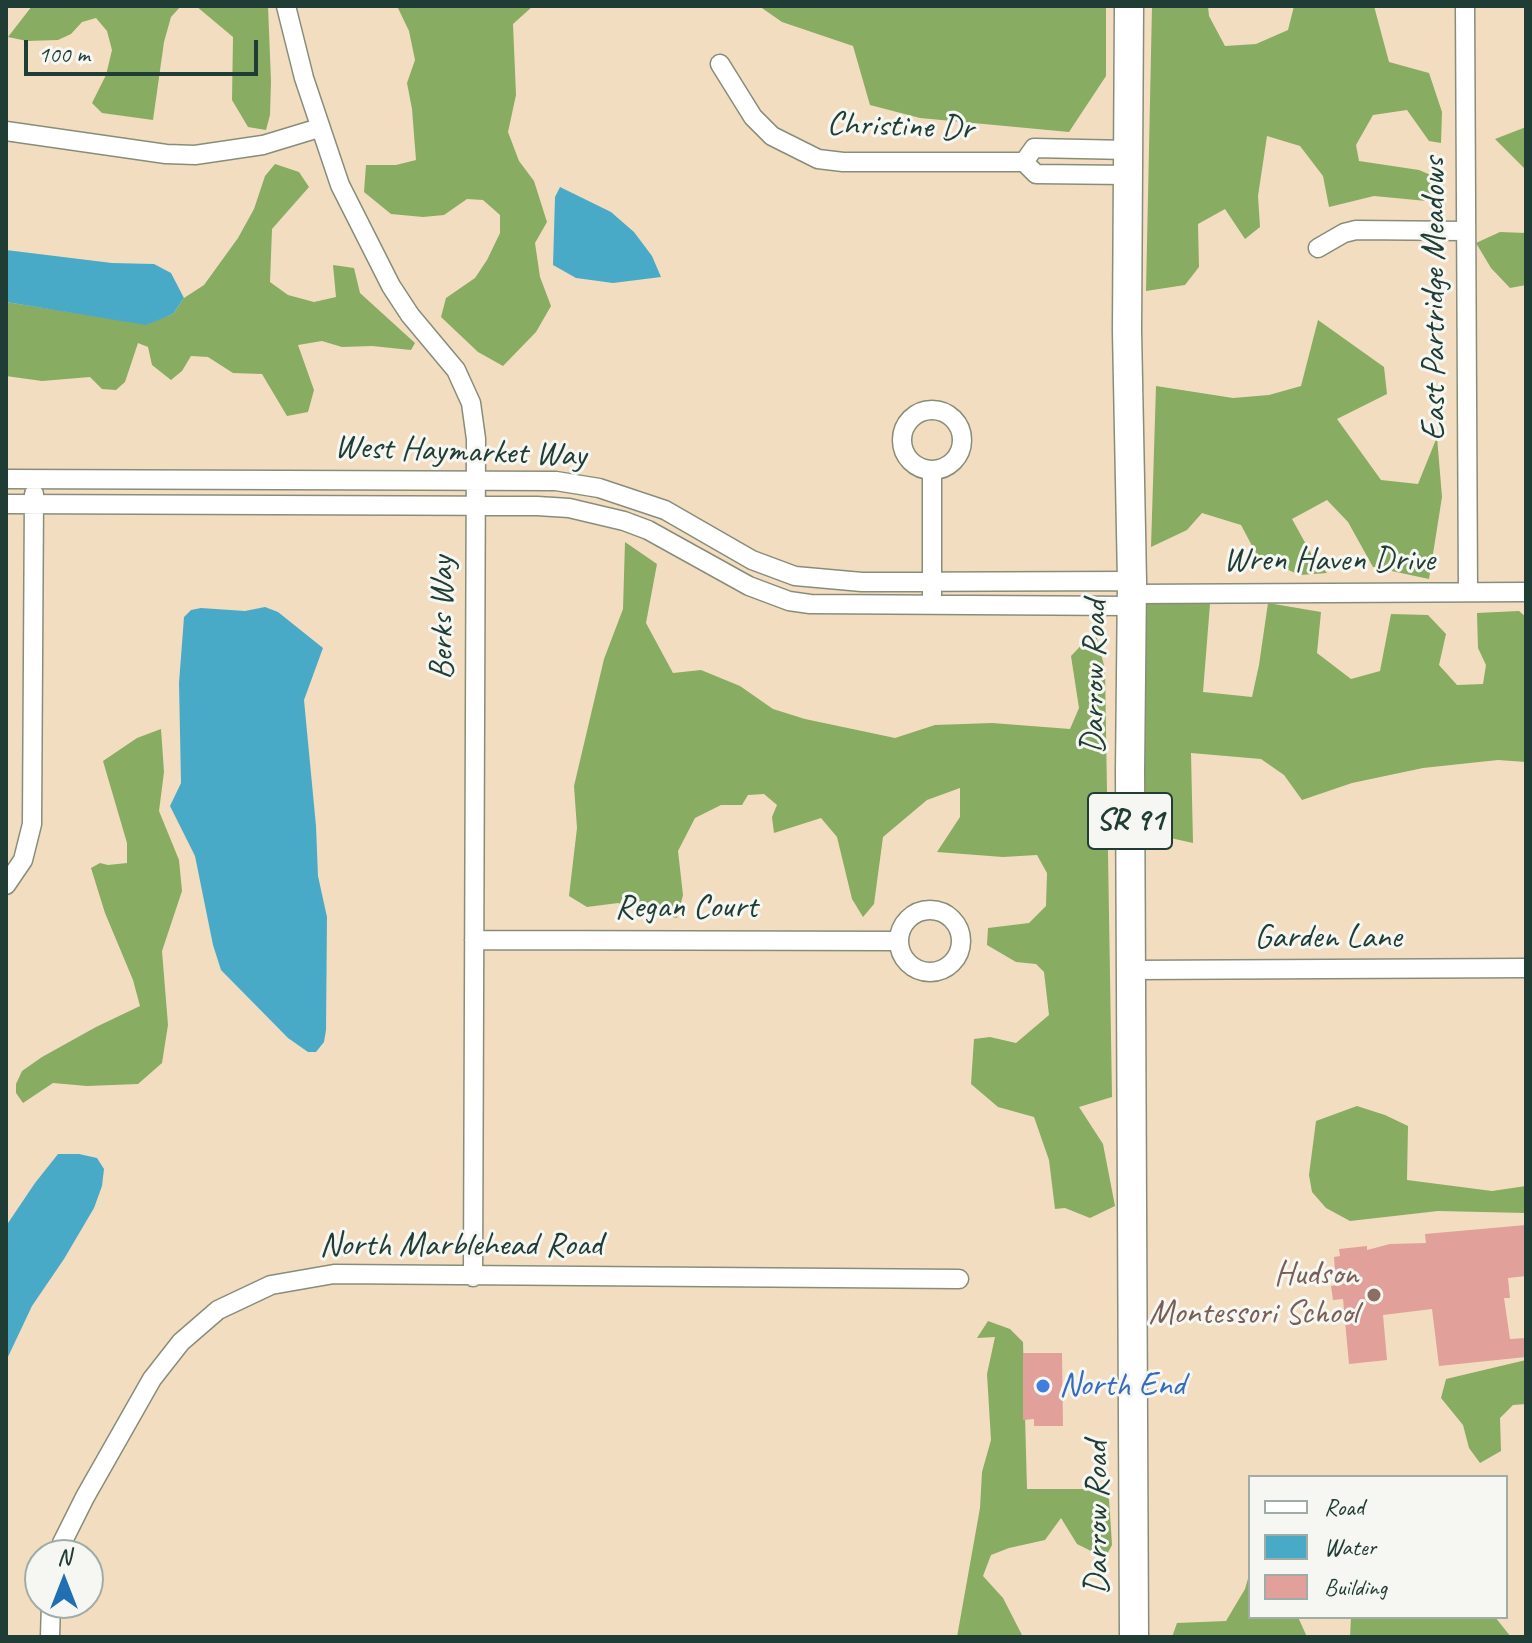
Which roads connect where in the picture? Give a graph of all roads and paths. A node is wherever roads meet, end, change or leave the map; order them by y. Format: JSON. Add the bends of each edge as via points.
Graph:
{"nodes":[{"id":1,"x":286,"y":6,"type":"edge"},
{"id":2,"x":1129,"y":6,"type":"edge"},
{"id":3,"x":1465,"y":6,"type":"edge"},
{"id":4,"x":720,"y":64,"type":"dead end"},
{"id":5,"x":319,"y":128,"type":"junction"},
{"id":6,"x":6,"y":131,"type":"edge"},
{"id":7,"x":1024,"y":162,"type":"junction"},
{"id":8,"x":1128,"y":163,"type":"junction"},
{"id":9,"x":1465,"y":231,"type":"junction"},
{"id":10,"x":1318,"y":248,"type":"dead end"},
{"id":11,"x":932,"y":471,"type":"dead end"},
{"id":12,"x":6,"y":479,"type":"edge"},
{"id":13,"x":34,"y":479,"type":"junction"},
{"id":14,"x":475,"y":480,"type":"junction"},
{"id":15,"x":6,"y":504,"type":"edge"},
{"id":16,"x":34,"y":504,"type":"junction"},
{"id":17,"x":475,"y":507,"type":"junction"},
{"id":18,"x":932,"y":583,"type":"junction"},
{"id":19,"x":1468,"y":592,"type":"junction"},
{"id":20,"x":1526,"y":592,"type":"edge"},
{"id":21,"x":1132,"y":594,"type":"junction"},
{"id":22,"x":932,"y":606,"type":"junction"},
{"id":23,"x":6,"y":885,"type":"edge"},
{"id":24,"x":474,"y":940,"type":"junction"},
{"id":25,"x":898,"y":941,"type":"dead end"},
{"id":26,"x":1526,"y":968,"type":"edge"},
{"id":27,"x":1131,"y":970,"type":"junction"},
{"id":28,"x":473,"y":1277,"type":"junction"},
{"id":29,"x":959,"y":1279,"type":"dead end"},
{"id":30,"x":64,"y":1539,"type":"edge"},
{"id":31,"x":1134,"y":1637,"type":"edge"}],
"edges":[{"from":1,"to":5,"type":"street","name":"Berks Way"},
{"from":2,"to":8,"type":"main road","name":"Darrow Road","number":"SR 91"},
{"from":3,"to":9,"type":"street","name":"East Partridge Meadows"},
{"from":4,"to":7,"type":"street","name":"Christine Dr","via":[[753,117],[772,136],[818,159]]},
{"from":5,"to":6,"type":"street","via":[[263,145],[195,155]]},
{"from":5,"to":14,"type":"street","name":"Berks Way","via":[[346,197],[391,286],[446,356],[471,403]]},
{"from":7,"to":8,"type":"street","name":"Christine Dr","via":[[1036,174]]},
{"from":7,"to":8,"type":"street","name":"Christine Dr","via":[[1034,148]]},
{"from":8,"to":21,"type":"main road","name":"Darrow Road","number":"SR 91"},
{"from":9,"to":10,"type":"street","via":[[1356,230]]},
{"from":9,"to":19,"type":"street","name":"East Partridge Meadows"},
{"from":11,"to":18,"type":"street"},
{"from":12,"to":13,"type":"street","name":"West Haymarket Way"},
{"from":13,"to":14,"type":"street","name":"West Haymarket Way"},
{"from":13,"to":16,"type":"street"},
{"from":14,"to":17,"type":"street","name":"Berks Way"},
{"from":14,"to":18,"type":"street","name":"West Haymarket Way","via":[[556,481],[618,493],[665,510],[752,560],[795,576]]},
{"from":15,"to":16,"type":"street","name":"West Haymarket Way"},
{"from":16,"to":17,"type":"street","name":"West Haymarket Way"},
{"from":16,"to":23,"type":"street","via":[[32,824],[23,860]]},
{"from":17,"to":22,"type":"street","name":"West Haymarket Way","via":[[569,508],[624,521],[789,601]]},
{"from":17,"to":24,"type":"street","name":"Berks Way"},
{"from":18,"to":21,"type":"street","name":"West Haymarket Way"},
{"from":18,"to":22,"type":"street"},
{"from":19,"to":20,"type":"street","name":"Wren Haven Drive"},
{"from":19,"to":21,"type":"street","name":"Wren Haven Drive"},
{"from":21,"to":22,"type":"street","name":"West Haymarket Way"},
{"from":21,"to":27,"type":"main road","name":"Darrow Road","number":"SR 91"},
{"from":24,"to":25,"type":"street","name":"Regan Court"},
{"from":24,"to":28,"type":"street","name":"Berks Way"},
{"from":26,"to":27,"type":"street","name":"Garden Lane"},
{"from":27,"to":31,"type":"main road","name":"Darrow Road","number":"SR 91"},
{"from":28,"to":29,"type":"street","name":"North Marblehead Road"},
{"from":28,"to":30,"type":"street","name":"North Marblehead Road","via":[[334,1274],[271,1285],[218,1310],[181,1342],[152,1379]]}]}
